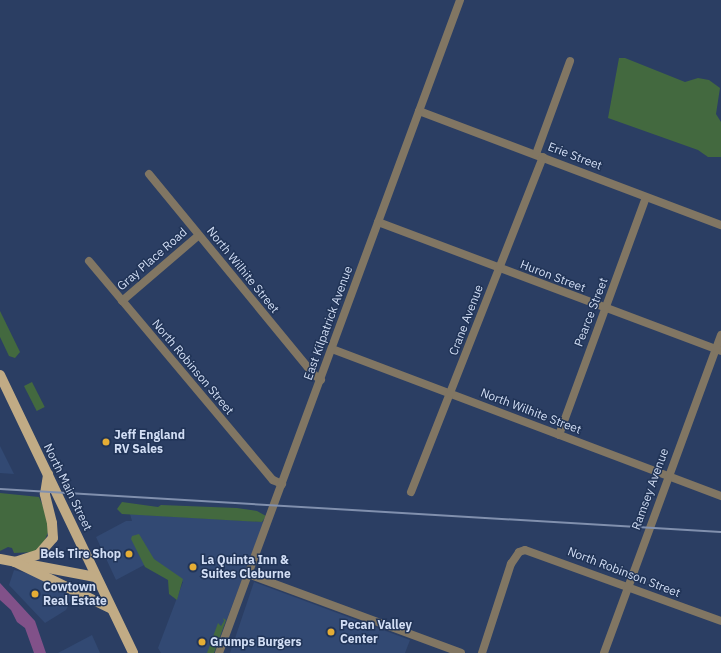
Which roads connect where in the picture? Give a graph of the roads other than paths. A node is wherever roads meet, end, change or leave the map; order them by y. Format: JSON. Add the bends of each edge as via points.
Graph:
{"nodes":[{"id":1,"x":460,"y":0,"type":"edge"},
{"id":2,"x":570,"y":61,"type":"dead end"},
{"id":3,"x":419,"y":111,"type":"junction"},
{"id":4,"x":539,"y":155,"type":"junction"},
{"id":5,"x":149,"y":174,"type":"dead end"},
{"id":6,"x":646,"y":197,"type":"junction"},
{"id":7,"x":378,"y":222,"type":"junction"},
{"id":8,"x":721,"y":225,"type":"edge"},
{"id":9,"x":198,"y":235,"type":"junction"},
{"id":10,"x":89,"y":261,"type":"dead end"},
{"id":11,"x":499,"y":268,"type":"junction"},
{"id":12,"x":122,"y":301,"type":"junction"},
{"id":13,"x":606,"y":308,"type":"junction"},
{"id":14,"x":721,"y":335,"type":"edge"},
{"id":15,"x":332,"y":349,"type":"junction"},
{"id":16,"x":718,"y":350,"type":"edge"},
{"id":17,"x":0,"y":374,"type":"edge"},
{"id":18,"x":321,"y":380,"type":"junction"},
{"id":19,"x":451,"y":393,"type":"junction"},
{"id":20,"x":559,"y":435,"type":"junction"},
{"id":21,"x":48,"y":474,"type":"junction"},
{"id":22,"x":667,"y":475,"type":"junction"},
{"id":23,"x":282,"y":484,"type":"junction"},
{"id":24,"x":411,"y":492,"type":"dead end"},
{"id":25,"x":721,"y":496,"type":"edge"},
{"id":26,"x":0,"y":559,"type":"edge"},
{"id":27,"x":15,"y":562,"type":"junction"},
{"id":28,"x":248,"y":574,"type":"junction"},
{"id":29,"x":95,"y":577,"type":"junction"},
{"id":30,"x":629,"y":586,"type":"junction"},
{"id":31,"x":110,"y":608,"type":"junction"},
{"id":32,"x":721,"y":621,"type":"edge"},
{"id":33,"x":133,"y":653,"type":"edge"},
{"id":34,"x":219,"y":653,"type":"edge"},
{"id":35,"x":461,"y":653,"type":"edge"},
{"id":36,"x":482,"y":653,"type":"edge"},
{"id":37,"x":604,"y":653,"type":"edge"}],
"edges":[{"from":1,"to":3,"type":"street","name":"East Kilpatrick Avenue"},
{"from":2,"to":4,"type":"street","name":"Crane Avenue"},
{"from":3,"to":4,"type":"street","name":"Erie Street"},
{"from":3,"to":7,"type":"street","name":"East Kilpatrick Avenue"},
{"from":4,"to":6,"type":"street","name":"Erie Street"},
{"from":4,"to":11,"type":"street","name":"Crane Avenue"},
{"from":5,"to":9,"type":"street","name":"North Wilhite Street"},
{"from":6,"to":8,"type":"street","name":"Erie Street"},
{"from":6,"to":13,"type":"street","name":"Pearce Street"},
{"from":7,"to":11,"type":"street","name":"Huron Street"},
{"from":7,"to":15,"type":"street","name":"East Kilpatrick Avenue"},
{"from":9,"to":12,"type":"street","name":"Gray Place Road"},
{"from":9,"to":18,"type":"street","name":"North Wilhite Street","via":[[313,374]]},
{"from":10,"to":12,"type":"street","name":"North Robinson Street"},
{"from":11,"to":13,"type":"street","name":"Huron Street"},
{"from":11,"to":19,"type":"street","name":"Crane Avenue"},
{"from":12,"to":23,"type":"street","name":"North Robinson Street","via":[[273,480]]},
{"from":13,"to":16,"type":"street","name":"Huron Street"},
{"from":13,"to":20,"type":"street","name":"Pearce Street"},
{"from":14,"to":16,"type":"street","name":"Ramsey Avenue"},
{"from":15,"to":18,"type":"street","name":"East Kilpatrick Avenue"},
{"from":15,"to":19,"type":"street","name":"North Wilhite Street"},
{"from":16,"to":22,"type":"street","name":"Ramsey Avenue"},
{"from":17,"to":21,"type":"main road","name":"North Main Street"},
{"from":18,"to":23,"type":"street","name":"East Kilpatrick Avenue"},
{"from":19,"to":20,"type":"street","name":"North Wilhite Street"},
{"from":19,"to":24,"type":"street","name":"Crane Avenue"},
{"from":20,"to":22,"type":"street","name":"North Wilhite Street"},
{"from":21,"to":27,"type":"main road","via":[[45,494],[53,538],[39,554]]},
{"from":21,"to":29,"type":"main road","name":"North Main Street"},
{"from":22,"to":25,"type":"street","name":"North Wilhite Street"},
{"from":22,"to":30,"type":"street","name":"Ramsey Avenue"},
{"from":23,"to":28,"type":"street","name":"East Kilpatrick Avenue"},
{"from":26,"to":27,"type":"main road"},
{"from":27,"to":29,"type":"main road"},
{"from":27,"to":31,"type":"main road"},
{"from":28,"to":34,"type":"street","name":"East Kilpatrick Avenue"},
{"from":28,"to":35,"type":"street"},
{"from":29,"to":31,"type":"main road","name":"North Main Street"},
{"from":30,"to":32,"type":"street","name":"North Robinson Street"},
{"from":30,"to":36,"type":"street","name":"North Robinson Street","via":[[535,552],[519,552],[511,564]]},
{"from":30,"to":37,"type":"street","name":"Ramsey Avenue"},
{"from":31,"to":33,"type":"main road","name":"North Main Street"}]}
